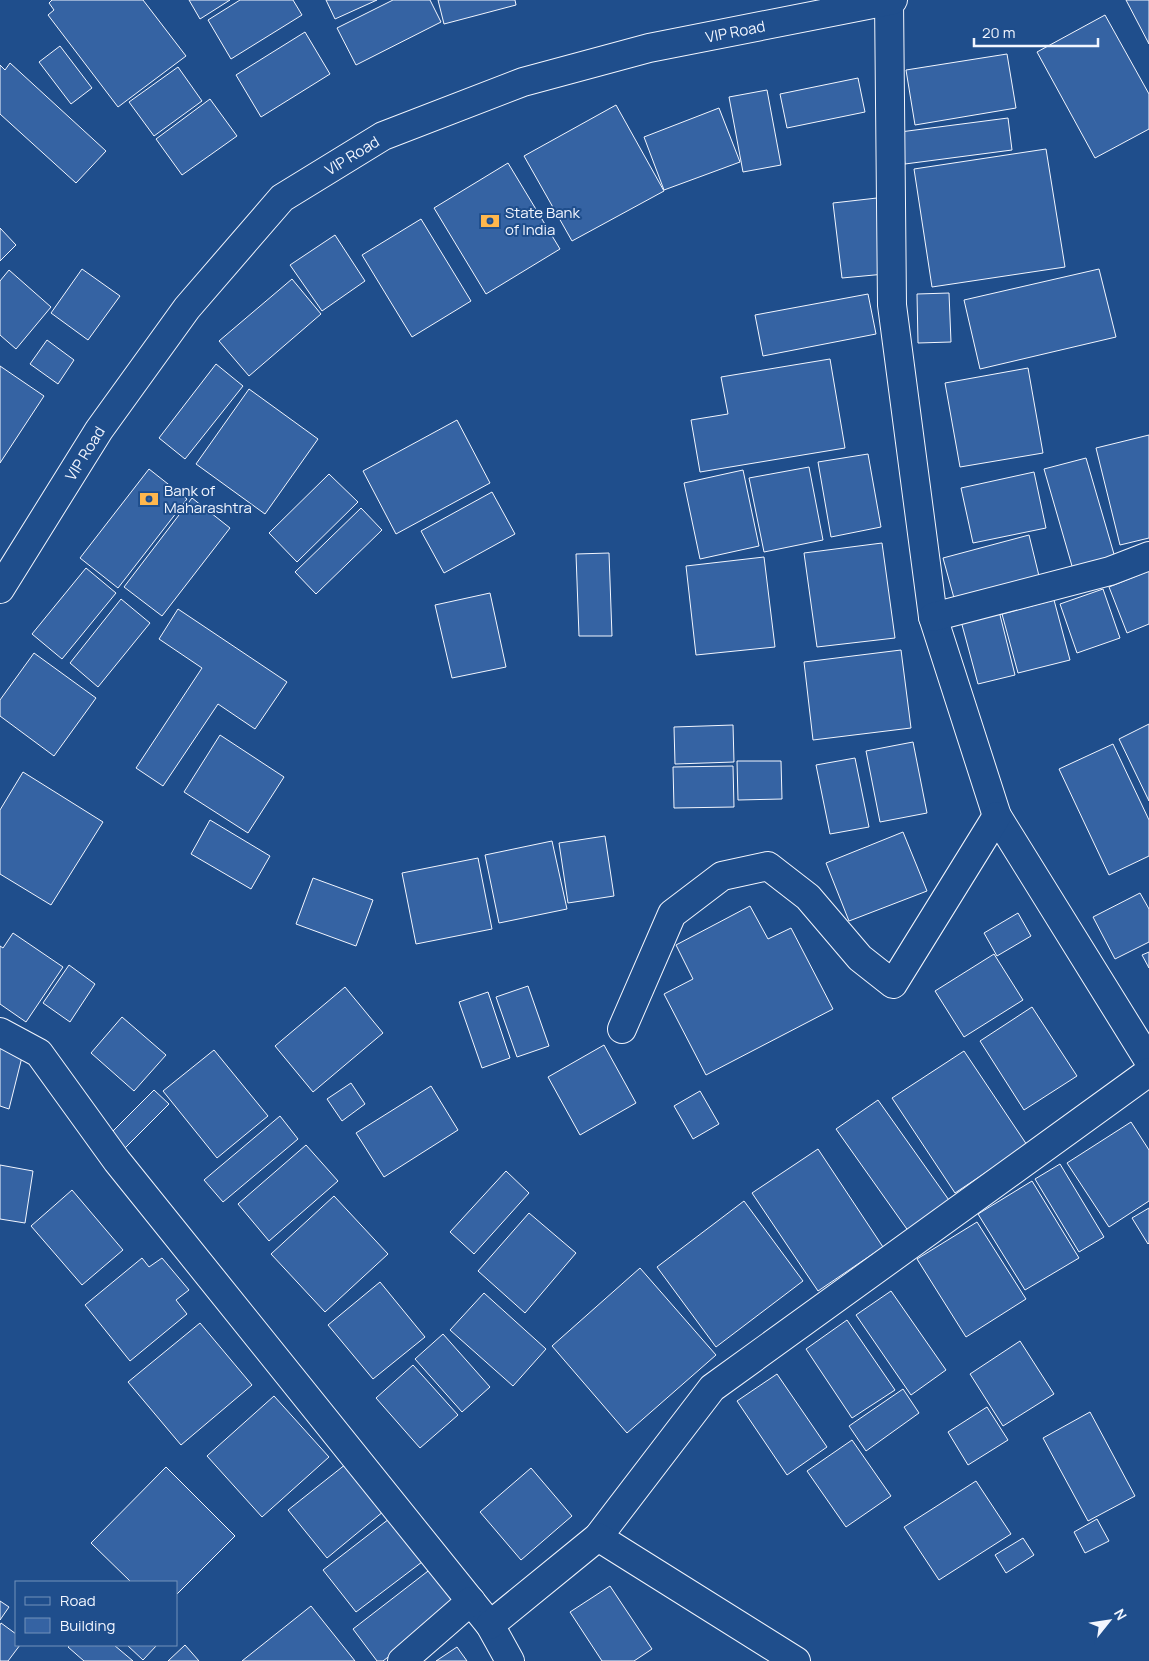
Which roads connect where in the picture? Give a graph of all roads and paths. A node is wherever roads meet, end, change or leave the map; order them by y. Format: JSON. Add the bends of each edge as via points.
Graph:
{"nodes":[{"id":1,"x":890,"y":0,"type":"edge"},
{"id":2,"x":1149,"y":556,"type":"edge"},
{"id":3,"x":0,"y":589,"type":"edge"},
{"id":4,"x":932,"y":617,"type":"junction"},
{"id":5,"x":997,"y":816,"type":"junction"},
{"id":6,"x":622,"y":1029,"type":"dead end"},
{"id":7,"x":0,"y":1032,"type":"edge"},
{"id":8,"x":1149,"y":1061,"type":"edge"},
{"id":9,"x":1149,"y":1072,"type":"edge"},
{"id":10,"x":598,"y":1537,"type":"junction"},
{"id":11,"x":471,"y":1601,"type":"junction"},
{"id":12,"x":490,"y":1625,"type":"junction"},
{"id":13,"x":402,"y":1661,"type":"edge"},
{"id":14,"x":510,"y":1661,"type":"edge"},
{"id":15,"x":796,"y":1661,"type":"edge"}],
"edges":[{"from":1,"to":3,"type":"main road","name":"VIP Road","via":[[649,48],[523,82],[383,136],[282,198],[187,308],[98,430]]},
{"from":1,"to":4,"type":"main road","via":[[892,305]]},
{"from":2,"to":4,"type":"main road","via":[[1110,572]]},
{"from":4,"to":5,"type":"main road"},
{"from":5,"to":6,"type":"main road","via":[[893,984],[860,958],[808,897],[768,866],[722,876],[672,914]]},
{"from":5,"to":8,"type":"main road"},
{"from":7,"to":11,"type":"main road","via":[[39,1053],[117,1161]]},
{"from":9,"to":10,"type":"main road","via":[[712,1388]]},
{"from":10,"to":12,"type":"main road"},
{"from":10,"to":15,"type":"main road"},
{"from":11,"to":12,"type":"main road"},
{"from":11,"to":13,"type":"main road"},
{"from":12,"to":14,"type":"main road"}]}
